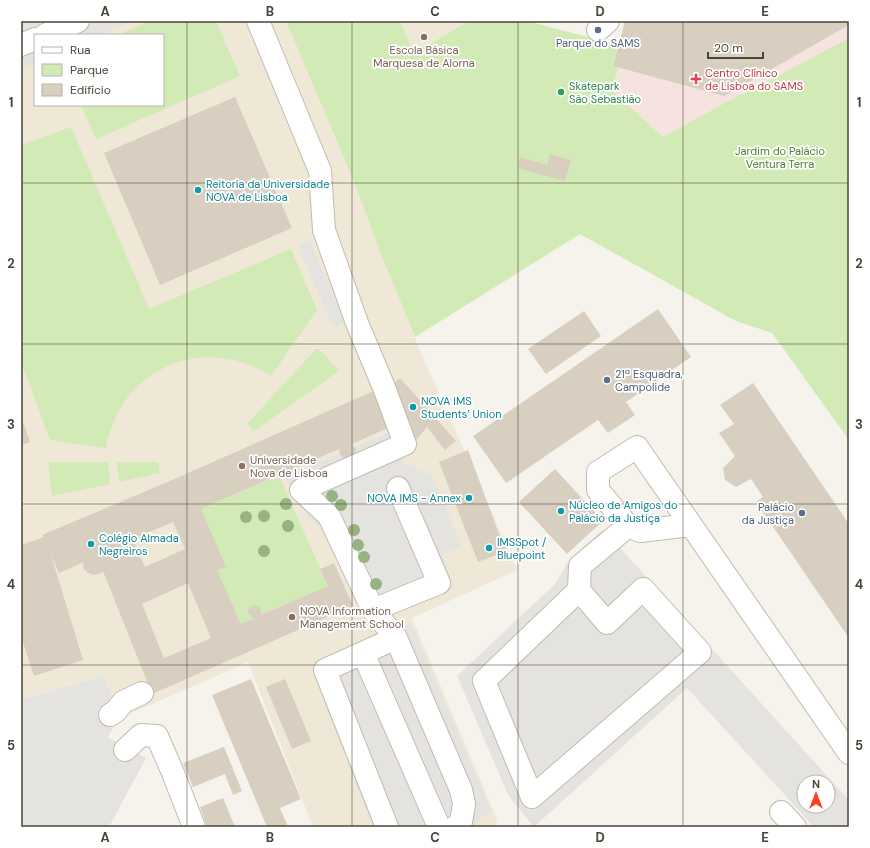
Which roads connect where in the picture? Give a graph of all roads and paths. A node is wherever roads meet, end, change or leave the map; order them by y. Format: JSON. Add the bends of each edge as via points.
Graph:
{"nodes":[{"id":1,"x":78,"y":21,"type":"edge"},
{"id":2,"x":258,"y":21,"type":"edge"},
{"id":3,"x":47,"y":34,"type":"edge"},
{"id":4,"x":34,"y":39,"type":"edge"},
{"id":5,"x":21,"y":45,"type":"edge"},
{"id":6,"x":398,"y":488,"type":"dead end"},
{"id":7,"x":691,"y":525,"type":"junction"},
{"id":8,"x":628,"y":526,"type":"junction"},
{"id":9,"x":579,"y":590,"type":"junction"},
{"id":10,"x":373,"y":610,"type":"junction"},
{"id":11,"x":396,"y":638,"type":"junction"},
{"id":12,"x":363,"y":653,"type":"junction"},
{"id":13,"x":142,"y":694,"type":"dead end"},
{"id":14,"x":110,"y":715,"type":"dead end"},
{"id":15,"x":125,"y":750,"type":"dead end"},
{"id":16,"x":849,"y":753,"type":"edge"},
{"id":17,"x":194,"y":827,"type":"edge"},
{"id":18,"x":386,"y":827,"type":"edge"},
{"id":19,"x":439,"y":827,"type":"edge"},
{"id":20,"x":455,"y":827,"type":"edge"}],
"edges":[{"from":1,"to":3,"type":"lane"},
{"from":2,"to":10,"type":"lane","via":[[320,171],[324,230],[357,323],[405,444],[301,490],[329,516]]},
{"from":4,"to":5,"type":"lane"},
{"from":6,"to":10,"type":"lane","via":[[439,584]]},
{"from":7,"to":8,"type":"lane","via":[[640,531]]},
{"from":7,"to":8,"type":"lane","via":[[637,447],[598,472],[598,490]]},
{"from":7,"to":16,"type":"lane"},
{"from":8,"to":9,"type":"lane","via":[[580,566]]},
{"from":9,"to":9,"type":"lane","via":[[484,681],[532,797],[700,652],[643,589],[607,623]]},
{"from":10,"to":11,"type":"lane"},
{"from":11,"to":12,"type":"lane"},
{"from":11,"to":20,"type":"lane","via":[[461,790],[464,804],[461,822]]},
{"from":12,"to":18,"type":"lane","via":[[325,670]]},
{"from":12,"to":19,"type":"lane"},
{"from":13,"to":14,"type":"lane","via":[[123,702]]},
{"from":15,"to":17,"type":"lane","via":[[141,735],[157,736]]}]}
